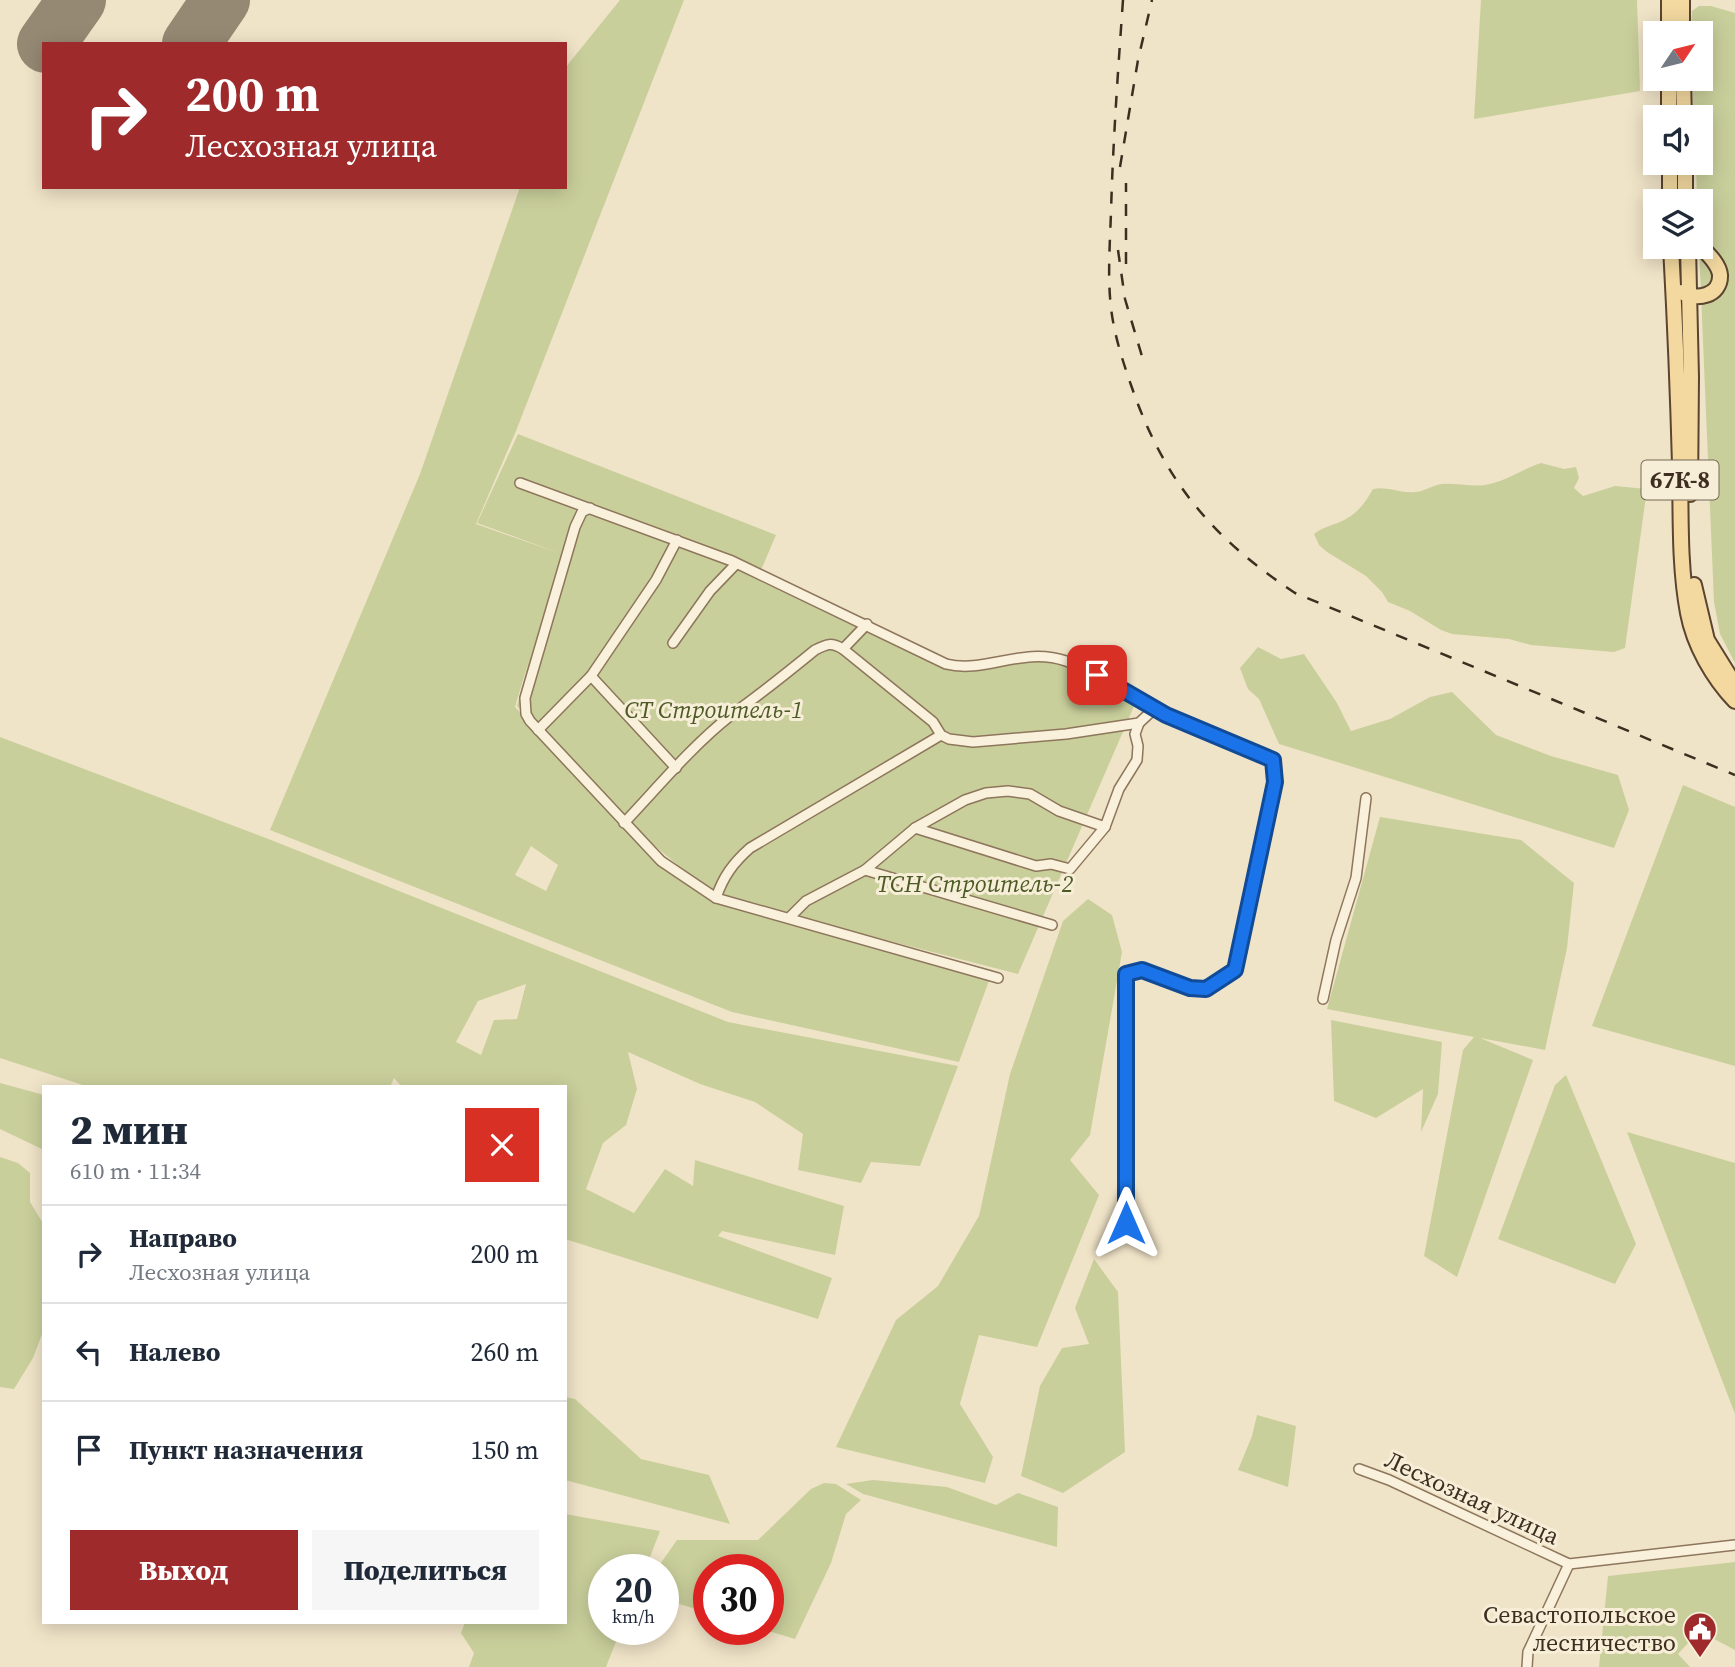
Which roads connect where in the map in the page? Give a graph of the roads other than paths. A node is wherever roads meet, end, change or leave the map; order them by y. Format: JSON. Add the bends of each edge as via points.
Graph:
{"nodes":[{"id":1,"x":1669,"y":0,"type":"edge"},
{"id":2,"x":1682,"y":0,"type":"edge"},
{"id":3,"x":1669,"y":21,"type":"edge"},
{"id":4,"x":1682,"y":21,"type":"edge"},
{"id":5,"x":1673,"y":259,"type":"edge"},
{"id":6,"x":1678,"y":259,"type":"edge"},
{"id":7,"x":1688,"y":259,"type":"edge"},
{"id":8,"x":1713,"y":259,"type":"edge"},
{"id":9,"x":1690,"y":297,"type":"junction"},
{"id":10,"x":520,"y":483,"type":"dead end"},
{"id":11,"x":590,"y":508,"type":"junction"},
{"id":12,"x":677,"y":540,"type":"junction"},
{"id":13,"x":736,"y":564,"type":"junction"},
{"id":14,"x":867,"y":624,"type":"junction"},
{"id":15,"x":673,"y":643,"type":"dead end"},
{"id":16,"x":843,"y":649,"type":"junction"},
{"id":17,"x":591,"y":676,"type":"junction"},
{"id":18,"x":1735,"y":685,"type":"edge"},
{"id":19,"x":1735,"y":701,"type":"edge"},
{"id":20,"x":1154,"y":709,"type":"junction"},
{"id":21,"x":1139,"y":723,"type":"junction"},
{"id":22,"x":538,"y":730,"type":"junction"},
{"id":23,"x":941,"y":735,"type":"junction"},
{"id":24,"x":676,"y":768,"type":"junction"},
{"id":25,"x":1366,"y":798,"type":"dead end"},
{"id":26,"x":624,"y":823,"type":"junction"},
{"id":27,"x":1105,"y":827,"type":"junction"},
{"id":28,"x":915,"y":828,"type":"junction"},
{"id":29,"x":865,"y":870,"type":"junction"},
{"id":30,"x":716,"y":898,"type":"junction"},
{"id":31,"x":789,"y":918,"type":"junction"},
{"id":32,"x":1052,"y":925,"type":"dead end"},
{"id":33,"x":998,"y":978,"type":"dead end"},
{"id":34,"x":1322,"y":999,"type":"dead end"},
{"id":35,"x":1126,"y":1223,"type":"dead end"},
{"id":36,"x":1359,"y":1469,"type":"dead end"},
{"id":37,"x":1735,"y":1545,"type":"edge"},
{"id":38,"x":1569,"y":1564,"type":"junction"},
{"id":39,"x":1527,"y":1667,"type":"edge"}],
"edges":[{"from":1,"to":3,"type":"main road"},
{"from":2,"to":4,"type":"main road"},
{"from":5,"to":19,"type":"main road","number":"67К-8","via":[[1682,560],[1688,615],[1700,648]]},
{"from":6,"to":9,"type":"main road","via":[[1679,288]]},
{"from":7,"to":9,"type":"main road","number":"67К-8"},
{"from":8,"to":9,"type":"main road","via":[[1720,274],[1717,286],[1708,295]]},
{"from":9,"to":18,"type":"main road","number":"67К-8","via":[[1693,578],[1707,640]]},
{"from":10,"to":11,"type":"street"},
{"from":11,"to":12,"type":"street"},
{"from":11,"to":22,"type":"street","via":[[582,512],[575,527],[525,698],[526,714]]},
{"from":12,"to":13,"type":"street"},
{"from":12,"to":17,"type":"street","via":[[656,580]]},
{"from":13,"to":14,"type":"street"},
{"from":13,"to":15,"type":"street"},
{"from":14,"to":16,"type":"street"},
{"from":14,"to":20,"type":"street","via":[[956,667],[1031,655],[1065,660]]},
{"from":16,"to":23,"type":"street","via":[[933,722]]},
{"from":16,"to":24,"type":"street","via":[[834,643],[815,650],[729,717]]},
{"from":17,"to":22,"type":"street"},
{"from":17,"to":24,"type":"street"},
{"from":20,"to":21,"type":"street"},
{"from":20,"to":35,"type":"street","via":[[1273,760],[1275,782],[1235,970],[1206,989],[1190,988],[1142,970],[1126,974]]},
{"from":21,"to":23,"type":"street","via":[[973,742]]},
{"from":21,"to":27,"type":"street","via":[[1137,760],[1119,789]]},
{"from":22,"to":26,"type":"street"},
{"from":23,"to":30,"type":"street","via":[[750,848],[734,862]]},
{"from":24,"to":26,"type":"street"},
{"from":25,"to":34,"type":"street","via":[[1356,878]]},
{"from":26,"to":30,"type":"street","via":[[661,861]]},
{"from":27,"to":28,"type":"street","via":[[1059,811],[1030,794],[1008,791],[965,800]]},
{"from":27,"to":28,"type":"street","via":[[1070,869],[1036,866]]},
{"from":28,"to":29,"type":"street"},
{"from":29,"to":31,"type":"street","via":[[806,901]]},
{"from":29,"to":32,"type":"street"},
{"from":30,"to":31,"type":"street"},
{"from":31,"to":33,"type":"street"},
{"from":36,"to":38,"type":"street","name":"Лесхозная улица"},
{"from":37,"to":38,"type":"street","name":"Лесхозная улица"},
{"from":38,"to":39,"type":"street","via":[[1528,1652]]}]}
